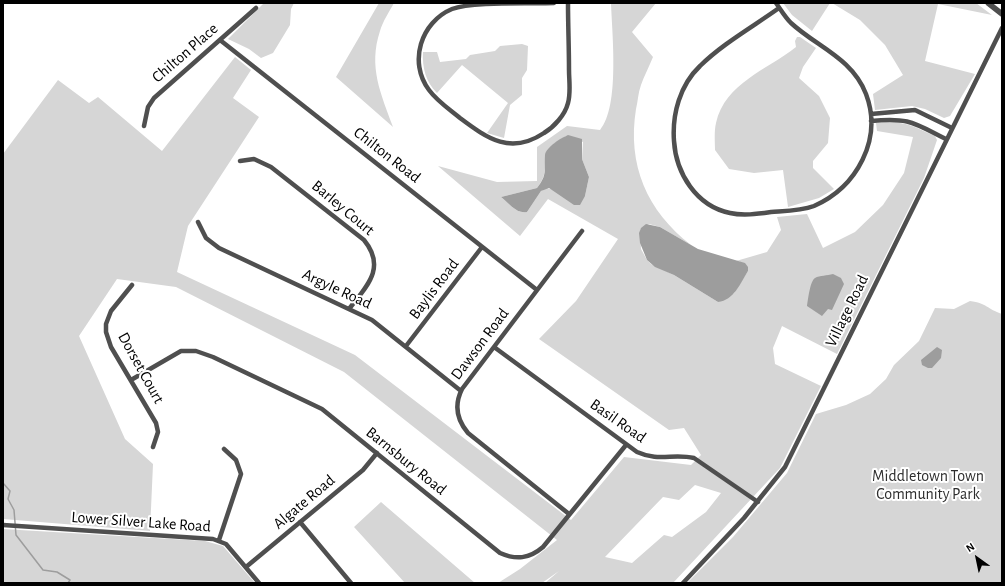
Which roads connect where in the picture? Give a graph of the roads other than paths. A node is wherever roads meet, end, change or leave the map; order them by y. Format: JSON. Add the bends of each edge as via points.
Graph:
{"nodes":[{"id":1,"x":554,"y":3,"type":"edge"},
{"id":2,"x":568,"y":3,"type":"edge"},
{"id":3,"x":776,"y":3,"type":"edge"},
{"id":4,"x":988,"y":3,"type":"edge"},
{"id":5,"x":256,"y":8,"type":"dead end"},
{"id":6,"x":779,"y":8,"type":"junction"},
{"id":7,"x":1002,"y":14,"type":"edge"},
{"id":8,"x":1002,"y":28,"type":"edge"},
{"id":9,"x":220,"y":40,"type":"junction"},
{"id":10,"x":871,"y":114,"type":"junction"},
{"id":11,"x":871,"y":121,"type":"junction"},
{"id":12,"x":144,"y":126,"type":"dead end"},
{"id":13,"x":952,"y":128,"type":"junction"},
{"id":14,"x":946,"y":139,"type":"junction"},
{"id":15,"x":240,"y":161,"type":"dead end"},
{"id":16,"x":198,"y":222,"type":"dead end"},
{"id":17,"x":582,"y":230,"type":"dead end"},
{"id":18,"x":482,"y":247,"type":"junction"},
{"id":19,"x":132,"y":285,"type":"dead end"},
{"id":20,"x":537,"y":290,"type":"junction"},
{"id":21,"x":349,"y":309,"type":"junction"},
{"id":22,"x":406,"y":346,"type":"junction"},
{"id":23,"x":494,"y":347,"type":"junction"},
{"id":24,"x":131,"y":380,"type":"junction"},
{"id":25,"x":461,"y":391,"type":"junction"},
{"id":26,"x":626,"y":444,"type":"junction"},
{"id":27,"x":153,"y":447,"type":"dead end"},
{"id":28,"x":224,"y":449,"type":"dead end"},
{"id":29,"x":377,"y":453,"type":"junction"},
{"id":30,"x":758,"y":502,"type":"junction"},
{"id":31,"x":569,"y":514,"type":"junction"},
{"id":32,"x":300,"y":522,"type":"junction"},
{"id":33,"x":4,"y":525,"type":"edge"},
{"id":34,"x":219,"y":540,"type":"junction"},
{"id":35,"x":246,"y":567,"type":"junction"},
{"id":36,"x":260,"y":583,"type":"edge"},
{"id":37,"x":351,"y":583,"type":"edge"},
{"id":38,"x":683,"y":583,"type":"edge"}],
"edges":[{"from":1,"to":2,"type":"street","via":[[467,5],[441,15],[426,30],[418,54],[419,67],[428,89],[436,99],[496,142],[523,143],[537,138],[558,121],[568,103]]},
{"from":3,"to":6,"type":"street"},
{"from":4,"to":7,"type":"street"},
{"from":5,"to":9,"type":"street","name":"Chilton Place"},
{"from":6,"to":10,"type":"street","via":[[793,25],[851,69],[866,95]]},
{"from":6,"to":11,"type":"street","via":[[711,56],[688,80],[679,97],[674,116],[675,153],[681,172],[691,188],[701,199],[715,208],[742,215],[801,210],[813,206],[828,199],[855,174],[868,148]]},
{"from":8,"to":13,"type":"street","name":"Village Road"},
{"from":9,"to":12,"type":"street","name":"Chilton Place","via":[[154,98],[148,107]]},
{"from":9,"to":18,"type":"street","name":"Chilton Road"},
{"from":10,"to":11,"type":"street"},
{"from":10,"to":13,"type":"street","via":[[915,110]]},
{"from":11,"to":14,"type":"street","via":[[905,120]]},
{"from":13,"to":14,"type":"street","name":"Village Road"},
{"from":14,"to":30,"type":"street","name":"Village Road","via":[[790,458],[778,478]]},
{"from":15,"to":21,"type":"street","name":"Barley Court","via":[[254,159],[271,167],[369,246],[374,258],[374,272]]},
{"from":16,"to":21,"type":"street","name":"Argyle Road","via":[[206,238],[219,248]]},
{"from":17,"to":20,"type":"street","name":"Dawson Road"},
{"from":18,"to":20,"type":"street","name":"Chilton Road"},
{"from":18,"to":22,"type":"street","name":"Baylis Road"},
{"from":19,"to":24,"type":"street","name":"Dorset Court","via":[[111,311],[106,329],[109,343]]},
{"from":20,"to":23,"type":"street","name":"Dawson Road"},
{"from":21,"to":22,"type":"street","name":"Argyle Road","via":[[372,320]]},
{"from":22,"to":25,"type":"street","name":"Argyle Road"},
{"from":23,"to":25,"type":"street","name":"Dawson Road"},
{"from":23,"to":26,"type":"street","name":"Basil Road"},
{"from":24,"to":27,"type":"street","name":"Dorset Court","via":[[156,423],[158,432]]},
{"from":24,"to":29,"type":"street","name":"Barnsbury Road","via":[[175,353],[196,350],[318,406]]},
{"from":25,"to":31,"type":"street","name":"Dawson Road","via":[[456,408],[463,427]]},
{"from":26,"to":30,"type":"street","name":"Basil Road","via":[[652,458],[694,458]]},
{"from":26,"to":31,"type":"street","name":"Barnsbury Road"},
{"from":28,"to":34,"type":"street","via":[[236,460],[241,474]]},
{"from":29,"to":31,"type":"street","name":"Barnsbury Road","via":[[506,556],[527,557],[536,552]]},
{"from":29,"to":32,"type":"street","name":"Algate Road","via":[[363,470]]},
{"from":30,"to":38,"type":"street","name":"Village Road"},
{"from":32,"to":35,"type":"street","name":"Algate Road"},
{"from":32,"to":37,"type":"street"},
{"from":33,"to":34,"type":"street","name":"Lower Silver Lake Road"},
{"from":34,"to":35,"type":"street","name":"Lower Silver Lake Road","via":[[226,544]]},
{"from":35,"to":36,"type":"street","name":"Lower Silver Lake Road"}]}
